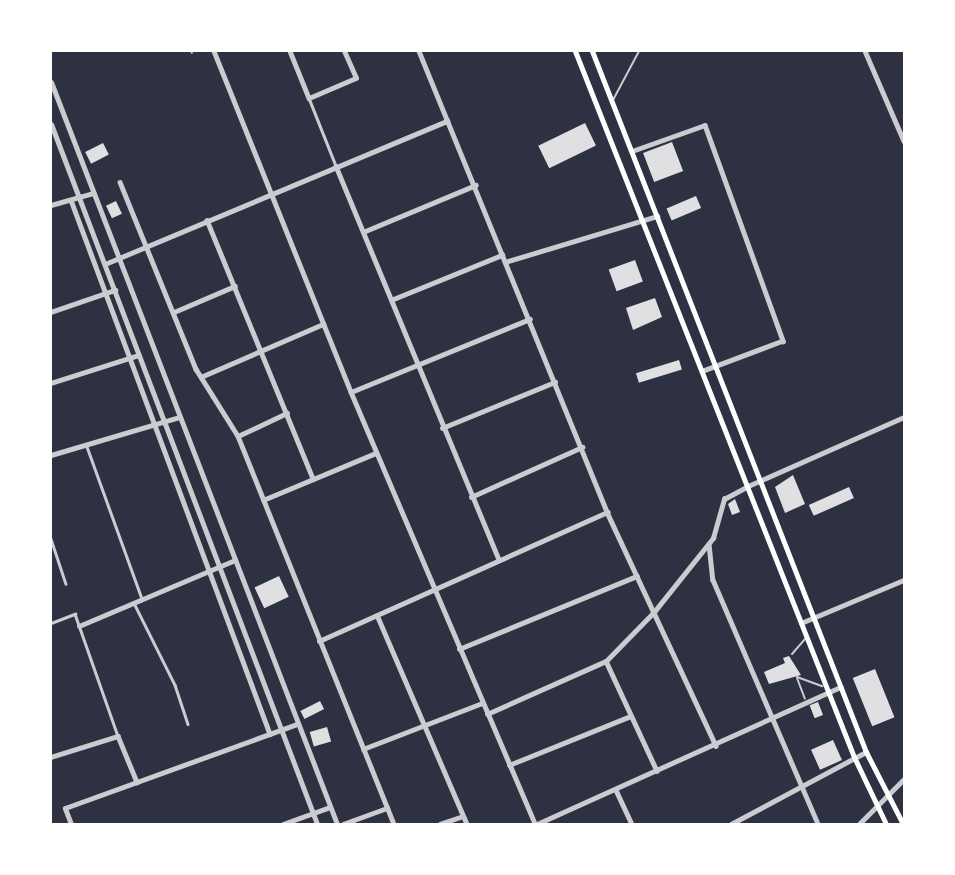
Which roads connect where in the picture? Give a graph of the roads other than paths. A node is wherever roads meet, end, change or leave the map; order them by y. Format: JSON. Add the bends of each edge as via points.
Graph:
{"nodes":[{"id":1,"x":214,"y":51,"type":"edge"},
{"id":2,"x":290,"y":51,"type":"edge"},
{"id":3,"x":344,"y":51,"type":"edge"},
{"id":4,"x":419,"y":51,"type":"edge"},
{"id":5,"x":575,"y":51,"type":"edge"},
{"id":6,"x":592,"y":51,"type":"edge"},
{"id":7,"x":639,"y":51,"type":"edge"},
{"id":8,"x":865,"y":51,"type":"edge"},
{"id":9,"x":51,"y":82,"type":"edge"},
{"id":10,"x":309,"y":98,"type":"junction"},
{"id":11,"x":612,"y":101,"type":"junction"},
{"id":12,"x":447,"y":121,"type":"junction"},
{"id":13,"x":51,"y":124,"type":"edge"},
{"id":14,"x":904,"y":141,"type":"edge"},
{"id":15,"x":632,"y":151,"type":"junction"},
{"id":16,"x":336,"y":166,"type":"junction"},
{"id":17,"x":120,"y":183,"type":"dead end"},
{"id":18,"x":476,"y":185,"type":"junction"},
{"id":19,"x":93,"y":193,"type":"junction"},
{"id":20,"x":270,"y":194,"type":"junction"},
{"id":21,"x":79,"y":197,"type":"junction"},
{"id":22,"x":71,"y":200,"type":"junction"},
{"id":23,"x":51,"y":205,"type":"edge"},
{"id":24,"x":657,"y":216,"type":"junction"},
{"id":25,"x":207,"y":220,"type":"junction"},
{"id":26,"x":643,"y":221,"type":"junction"},
{"id":27,"x":363,"y":232,"type":"junction"},
{"id":28,"x":147,"y":244,"type":"junction"},
{"id":29,"x":120,"y":256,"type":"junction"},
{"id":30,"x":502,"y":256,"type":"junction"},
{"id":31,"x":505,"y":262,"type":"junction"},
{"id":32,"x":105,"y":264,"type":"junction"},
{"id":33,"x":236,"y":286,"type":"junction"},
{"id":34,"x":115,"y":290,"type":"junction"},
{"id":35,"x":106,"y":294,"type":"junction"},
{"id":36,"x":391,"y":300,"type":"junction"},
{"id":37,"x":51,"y":312,"type":"edge"},
{"id":38,"x":174,"y":312,"type":"junction"},
{"id":39,"x":530,"y":319,"type":"junction"},
{"id":40,"x":323,"y":324,"type":"junction"},
{"id":41,"x":263,"y":349,"type":"junction"},
{"id":42,"x":139,"y":355,"type":"junction"},
{"id":43,"x":129,"y":359,"type":"junction"},
{"id":44,"x":417,"y":367,"type":"junction"},
{"id":45,"x":715,"y":367,"type":"junction"},
{"id":46,"x":703,"y":371,"type":"junction"},
{"id":47,"x":204,"y":376,"type":"junction"},
{"id":48,"x":555,"y":382,"type":"junction"},
{"id":49,"x":51,"y":383,"type":"edge"},
{"id":50,"x":351,"y":392,"type":"junction"},
{"id":51,"x":288,"y":413,"type":"junction"},
{"id":52,"x":904,"y":416,"type":"edge"},
{"id":53,"x":179,"y":417,"type":"junction"},
{"id":54,"x":163,"y":421,"type":"junction"},
{"id":55,"x":153,"y":426,"type":"junction"},
{"id":56,"x":442,"y":428,"type":"junction"},
{"id":57,"x":238,"y":436,"type":"junction"},
{"id":58,"x":86,"y":444,"type":"junction"},
{"id":59,"x":582,"y":447,"type":"junction"},
{"id":60,"x":376,"y":453,"type":"junction"},
{"id":61,"x":51,"y":454,"type":"edge"},
{"id":62,"x":313,"y":479,"type":"junction"},
{"id":63,"x":759,"y":482,"type":"junction"},
{"id":64,"x":748,"y":486,"type":"junction"},
{"id":65,"x":470,"y":497,"type":"junction"},
{"id":66,"x":263,"y":500,"type":"junction"},
{"id":67,"x":607,"y":512,"type":"junction"},
{"id":68,"x":51,"y":539,"type":"edge"},
{"id":69,"x":709,"y":543,"type":"junction"},
{"id":70,"x":499,"y":560,"type":"junction"},
{"id":71,"x":233,"y":561,"type":"junction"},
{"id":72,"x":222,"y":565,"type":"junction"},
{"id":73,"x":211,"y":570,"type":"junction"},
{"id":74,"x":637,"y":576,"type":"junction"},
{"id":75,"x":904,"y":580,"type":"edge"},
{"id":76,"x":65,"y":584,"type":"dead end"},
{"id":77,"x":434,"y":589,"type":"junction"},
{"id":78,"x":142,"y":599,"type":"junction"},
{"id":79,"x":134,"y":603,"type":"junction"},
{"id":80,"x":654,"y":612,"type":"junction"},
{"id":81,"x":377,"y":615,"type":"junction"},
{"id":82,"x":813,"y":618,"type":"junction"},
{"id":83,"x":801,"y":622,"type":"junction"},
{"id":84,"x":51,"y":623,"type":"edge"},
{"id":85,"x":79,"y":626,"type":"junction"},
{"id":86,"x":807,"y":638,"type":"junction"},
{"id":87,"x":319,"y":641,"type":"junction"},
{"id":88,"x":459,"y":649,"type":"junction"},
{"id":89,"x":792,"y":654,"type":"dead end"},
{"id":90,"x":606,"y":661,"type":"junction"},
{"id":91,"x":840,"y":687,"type":"junction"},
{"id":92,"x":828,"y":690,"type":"junction"},
{"id":93,"x":482,"y":703,"type":"junction"},
{"id":94,"x":807,"y":703,"type":"junction"},
{"id":95,"x":487,"y":714,"type":"junction"},
{"id":96,"x":631,"y":716,"type":"junction"},
{"id":97,"x":773,"y":719,"type":"junction"},
{"id":98,"x":188,"y":723,"type":"dead end"},
{"id":99,"x":297,"y":724,"type":"junction"},
{"id":100,"x":424,"y":725,"type":"junction"},
{"id":101,"x":279,"y":730,"type":"junction"},
{"id":102,"x":270,"y":734,"type":"junction"},
{"id":103,"x":118,"y":736,"type":"junction"},
{"id":104,"x":716,"y":746,"type":"junction"},
{"id":105,"x":363,"y":749,"type":"junction"},
{"id":106,"x":866,"y":752,"type":"junction"},
{"id":107,"x":51,"y":757,"type":"edge"},
{"id":108,"x":854,"y":757,"type":"junction"},
{"id":109,"x":509,"y":765,"type":"junction"},
{"id":110,"x":657,"y":771,"type":"junction"},
{"id":111,"x":904,"y":779,"type":"edge"},
{"id":112,"x":137,"y":782,"type":"junction"},
{"id":113,"x":801,"y":786,"type":"junction"},
{"id":114,"x":616,"y":790,"type":"junction"},
{"id":115,"x":888,"y":798,"type":"junction"},
{"id":116,"x":330,"y":807,"type":"junction"},
{"id":117,"x":387,"y":808,"type":"junction"},
{"id":118,"x":877,"y":809,"type":"junction"},
{"id":119,"x":313,"y":813,"type":"junction"},
{"id":120,"x":463,"y":816,"type":"junction"},
{"id":121,"x":71,"y":824,"type":"edge"},
{"id":122,"x":283,"y":824,"type":"edge"},
{"id":123,"x":317,"y":824,"type":"edge"},
{"id":124,"x":337,"y":824,"type":"edge"},
{"id":125,"x":343,"y":824,"type":"edge"},
{"id":126,"x":394,"y":824,"type":"edge"},
{"id":127,"x":440,"y":824,"type":"edge"},
{"id":128,"x":467,"y":824,"type":"edge"},
{"id":129,"x":536,"y":824,"type":"edge"},
{"id":130,"x":632,"y":824,"type":"edge"},
{"id":131,"x":731,"y":824,"type":"edge"},
{"id":132,"x":818,"y":824,"type":"edge"},
{"id":133,"x":859,"y":824,"type":"edge"},
{"id":134,"x":886,"y":824,"type":"edge"},
{"id":135,"x":903,"y":824,"type":"edge"}],
"edges":[{"from":1,"to":20,"type":"street"},
{"from":2,"to":10,"type":"street"},
{"from":3,"to":10,"type":"street","via":[[356,78]]},
{"from":4,"to":12,"type":"street"},
{"from":5,"to":26,"type":"main road"},
{"from":6,"to":11,"type":"main road"},
{"from":7,"to":11,"type":"lane"},
{"from":8,"to":14,"type":"street"},
{"from":9,"to":19,"type":"street"},
{"from":10,"to":16,"type":"street"},
{"from":11,"to":15,"type":"main road"},
{"from":12,"to":16,"type":"street"},
{"from":12,"to":18,"type":"street"},
{"from":13,"to":21,"type":"street"},
{"from":15,"to":24,"type":"main road"},
{"from":15,"to":45,"type":"street","via":[[705,125],[783,341]]},
{"from":16,"to":20,"type":"street"},
{"from":16,"to":27,"type":"street"},
{"from":17,"to":28,"type":"street"},
{"from":18,"to":27,"type":"street"},
{"from":18,"to":30,"type":"street"},
{"from":19,"to":21,"type":"street"},
{"from":19,"to":29,"type":"street"},
{"from":20,"to":25,"type":"street"},
{"from":20,"to":40,"type":"street"},
{"from":21,"to":22,"type":"street"},
{"from":21,"to":32,"type":"street"},
{"from":22,"to":23,"type":"street"},
{"from":22,"to":35,"type":"street"},
{"from":24,"to":26,"type":"street"},
{"from":24,"to":45,"type":"main road"},
{"from":25,"to":28,"type":"street"},
{"from":25,"to":33,"type":"street"},
{"from":26,"to":31,"type":"street"},
{"from":26,"to":46,"type":"main road"},
{"from":27,"to":36,"type":"street"},
{"from":28,"to":29,"type":"street"},
{"from":28,"to":38,"type":"street"},
{"from":29,"to":32,"type":"street"},
{"from":29,"to":53,"type":"street"},
{"from":30,"to":31,"type":"street"},
{"from":30,"to":36,"type":"street"},
{"from":31,"to":39,"type":"street"},
{"from":32,"to":34,"type":"street"},
{"from":33,"to":38,"type":"street"},
{"from":33,"to":41,"type":"street"},
{"from":34,"to":35,"type":"street"},
{"from":34,"to":42,"type":"street"},
{"from":35,"to":37,"type":"street"},
{"from":35,"to":43,"type":"street"},
{"from":36,"to":44,"type":"street"},
{"from":38,"to":47,"type":"street","via":[[196,369]]},
{"from":39,"to":44,"type":"street"},
{"from":39,"to":48,"type":"street"},
{"from":40,"to":41,"type":"street"},
{"from":40,"to":50,"type":"street"},
{"from":41,"to":47,"type":"street"},
{"from":41,"to":51,"type":"street"},
{"from":42,"to":43,"type":"street"},
{"from":42,"to":54,"type":"street"},
{"from":43,"to":49,"type":"street"},
{"from":43,"to":55,"type":"street"},
{"from":44,"to":50,"type":"street"},
{"from":44,"to":56,"type":"street"},
{"from":45,"to":46,"type":"street"},
{"from":45,"to":63,"type":"main road"},
{"from":46,"to":64,"type":"main road"},
{"from":47,"to":57,"type":"street"},
{"from":48,"to":56,"type":"street"},
{"from":48,"to":59,"type":"street"},
{"from":50,"to":60,"type":"street"},
{"from":51,"to":57,"type":"street"},
{"from":51,"to":62,"type":"street"},
{"from":52,"to":63,"type":"street"},
{"from":53,"to":54,"type":"street"},
{"from":53,"to":71,"type":"street"},
{"from":54,"to":55,"type":"street"},
{"from":54,"to":72,"type":"street"},
{"from":55,"to":58,"type":"street"},
{"from":55,"to":73,"type":"street"},
{"from":56,"to":65,"type":"street"},
{"from":57,"to":66,"type":"street"},
{"from":58,"to":61,"type":"street"},
{"from":58,"to":78,"type":"street"},
{"from":59,"to":65,"type":"street"},
{"from":59,"to":67,"type":"street"},
{"from":60,"to":62,"type":"street"},
{"from":60,"to":77,"type":"street"},
{"from":62,"to":66,"type":"street"},
{"from":63,"to":64,"type":"street"},
{"from":63,"to":82,"type":"main road"},
{"from":64,"to":69,"type":"street","via":[[724,499]]},
{"from":64,"to":83,"type":"main road"},
{"from":65,"to":70,"type":"street"},
{"from":66,"to":87,"type":"street"},
{"from":67,"to":70,"type":"street"},
{"from":67,"to":74,"type":"street"},
{"from":68,"to":76,"type":"street"},
{"from":69,"to":80,"type":"street"},
{"from":69,"to":97,"type":"street","via":[[713,580]]},
{"from":70,"to":77,"type":"street"},
{"from":71,"to":72,"type":"street"},
{"from":71,"to":99,"type":"street"},
{"from":72,"to":73,"type":"street"},
{"from":72,"to":101,"type":"street"},
{"from":73,"to":78,"type":"street"},
{"from":73,"to":102,"type":"street"},
{"from":74,"to":80,"type":"street"},
{"from":74,"to":88,"type":"street"},
{"from":75,"to":82,"type":"street"},
{"from":77,"to":81,"type":"street"},
{"from":77,"to":88,"type":"street"},
{"from":78,"to":79,"type":"street"},
{"from":79,"to":85,"type":"street"},
{"from":79,"to":98,"type":"street","via":[[175,685]]},
{"from":80,"to":90,"type":"street"},
{"from":80,"to":104,"type":"street"},
{"from":81,"to":87,"type":"street"},
{"from":81,"to":100,"type":"street"},
{"from":82,"to":83,"type":"street"},
{"from":82,"to":91,"type":"main road"},
{"from":83,"to":86,"type":"main road"},
{"from":84,"to":85,"type":"street","via":[[75,614]]},
{"from":85,"to":103,"type":"street"},
{"from":86,"to":89,"type":"lane"},
{"from":86,"to":92,"type":"main road"},
{"from":87,"to":105,"type":"street"},
{"from":88,"to":93,"type":"street"},
{"from":90,"to":95,"type":"street"},
{"from":90,"to":96,"type":"street"},
{"from":91,"to":92,"type":"street"},
{"from":91,"to":106,"type":"main road"},
{"from":92,"to":94,"type":"street"},
{"from":92,"to":94,"type":"lane","via":[[797,677]]},
{"from":92,"to":108,"type":"main road"},
{"from":93,"to":95,"type":"street"},
{"from":93,"to":100,"type":"street"},
{"from":94,"to":97,"type":"street"},
{"from":95,"to":109,"type":"street"},
{"from":96,"to":109,"type":"street"},
{"from":96,"to":110,"type":"street"},
{"from":97,"to":104,"type":"street"},
{"from":97,"to":113,"type":"street"},
{"from":99,"to":101,"type":"street"},
{"from":99,"to":116,"type":"street"},
{"from":100,"to":105,"type":"street"},
{"from":100,"to":120,"type":"street"},
{"from":101,"to":102,"type":"street"},
{"from":101,"to":119,"type":"street"},
{"from":102,"to":112,"type":"street"},
{"from":103,"to":107,"type":"street"},
{"from":103,"to":112,"type":"street"},
{"from":104,"to":110,"type":"street"},
{"from":105,"to":117,"type":"street"},
{"from":106,"to":108,"type":"street"},
{"from":106,"to":115,"type":"main road"},
{"from":108,"to":113,"type":"street"},
{"from":108,"to":118,"type":"main road"},
{"from":109,"to":129,"type":"street"},
{"from":110,"to":114,"type":"street"},
{"from":111,"to":115,"type":"street"},
{"from":112,"to":121,"type":"street","via":[[65,808]]},
{"from":113,"to":131,"type":"street"},
{"from":113,"to":132,"type":"street"},
{"from":114,"to":129,"type":"street"},
{"from":114,"to":130,"type":"street"},
{"from":115,"to":118,"type":"street"},
{"from":115,"to":135,"type":"main road"},
{"from":116,"to":119,"type":"street"},
{"from":116,"to":124,"type":"street"},
{"from":117,"to":125,"type":"street"},
{"from":117,"to":126,"type":"street"},
{"from":118,"to":133,"type":"street"},
{"from":118,"to":134,"type":"main road"},
{"from":119,"to":122,"type":"street"},
{"from":119,"to":123,"type":"street"},
{"from":120,"to":127,"type":"street"},
{"from":120,"to":128,"type":"street"}]}
